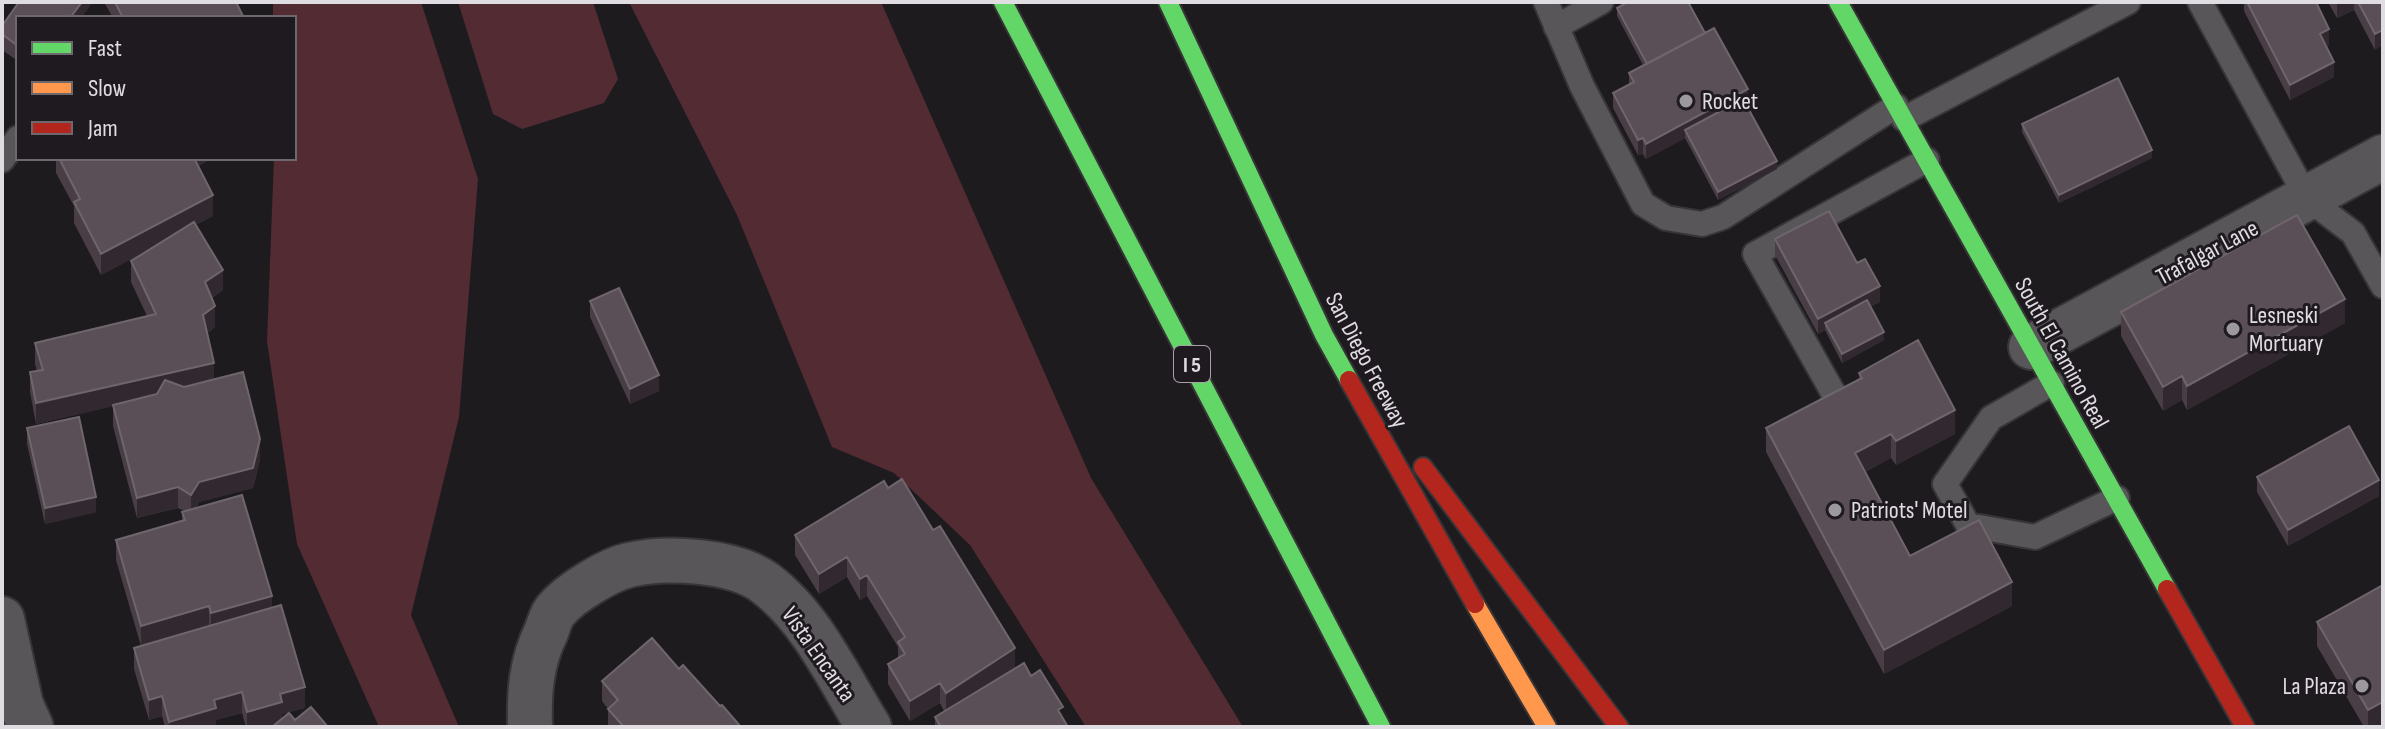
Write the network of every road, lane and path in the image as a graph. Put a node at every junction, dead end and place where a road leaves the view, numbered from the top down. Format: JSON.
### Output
{"nodes":[{"id":1,"x":1003,"y":2,"type":"edge"},
{"id":2,"x":1168,"y":2,"type":"edge"},
{"id":3,"x":1546,"y":2,"type":"edge"},
{"id":4,"x":1601,"y":2,"type":"edge"},
{"id":5,"x":2128,"y":2,"type":"edge"},
{"id":6,"x":2200,"y":2,"type":"edge"},
{"id":7,"x":1842,"y":3,"type":"edge"},
{"id":8,"x":1556,"y":27,"type":"junction"},
{"id":9,"x":1900,"y":112,"type":"junction"},
{"id":10,"x":16,"y":141,"type":"edge"},
{"id":11,"x":2383,"y":157,"type":"edge"},
{"id":12,"x":2,"y":160,"type":"edge"},
{"id":13,"x":1927,"y":160,"type":"junction"},
{"id":14,"x":2307,"y":198,"type":"junction"},
{"id":15,"x":2383,"y":286,"type":"edge"},
{"id":16,"x":1324,"y":335,"type":"junction"},
{"id":17,"x":2041,"y":365,"type":"junction"},
{"id":18,"x":1835,"y":396,"type":"edge"},
{"id":19,"x":2117,"y":498,"type":"junction"},
{"id":20,"x":2,"y":619,"type":"edge"},
{"id":21,"x":31,"y":727,"type":"edge"},
{"id":22,"x":530,"y":727,"type":"edge"},
{"id":23,"x":869,"y":727,"type":"edge"},
{"id":24,"x":1381,"y":727,"type":"edge"},
{"id":25,"x":1547,"y":727,"type":"edge"},
{"id":26,"x":1619,"y":727,"type":"edge"},
{"id":27,"x":2245,"y":727,"type":"edge"}],
"edges":[{"from":1,"to":24,"type":"main road","number":"I 5"},
{"from":2,"to":16,"type":"main road","name":"San Diego Freeway"},
{"from":3,"to":8,"type":"lane"},
{"from":4,"to":8,"type":"lane"},
{"from":5,"to":9,"type":"lane"},
{"from":6,"to":14,"type":"lane"},
{"from":7,"to":9,"type":"main road","name":"South El Camino Real"},
{"from":8,"to":9,"type":"lane"},
{"from":9,"to":13,"type":"main road","name":"South El Camino Real"},
{"from":10,"to":12,"type":"lane"},
{"from":11,"to":14,"type":"street","name":"Trafalgar Lane"},
{"from":13,"to":17,"type":"main road","name":"South El Camino Real"},
{"from":13,"to":18,"type":"lane"},
{"from":14,"to":15,"type":"lane"},
{"from":14,"to":17,"type":"street","name":"Trafalgar Lane"},
{"from":16,"to":25,"type":"main road","name":"San Diego Freeway"},
{"from":16,"to":26,"type":"main road"},
{"from":17,"to":19,"type":"main road","name":"South El Camino Real"},
{"from":17,"to":19,"type":"lane"},
{"from":19,"to":27,"type":"main road","name":"South El Camino Real"},
{"from":20,"to":21,"type":"street"},
{"from":22,"to":23,"type":"street","name":"Vista Encanta"}]}
